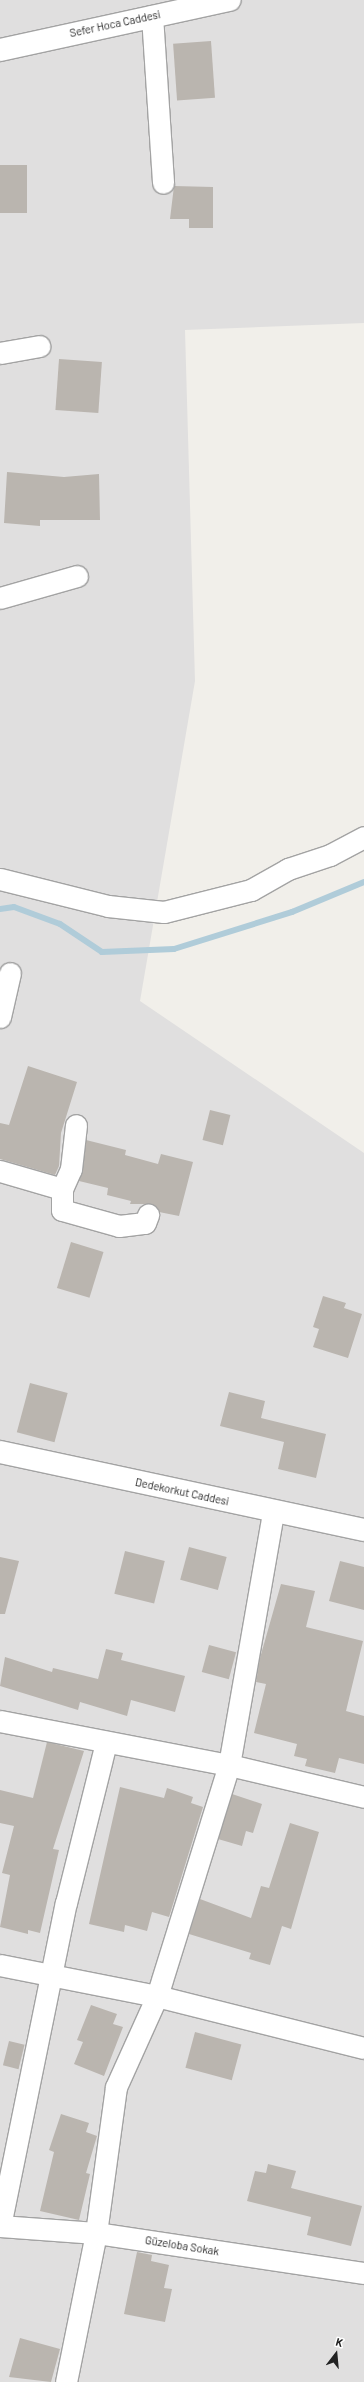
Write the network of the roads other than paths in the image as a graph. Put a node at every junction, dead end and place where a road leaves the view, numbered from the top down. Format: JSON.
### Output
{"nodes":[{"id":1,"x":230,"y":0,"type":"edge"},
{"id":2,"x":152,"y":16,"type":"junction"},
{"id":3,"x":0,"y":50,"type":"edge"},
{"id":4,"x":163,"y":183,"type":"dead end"},
{"id":5,"x":39,"y":346,"type":"dead end"},
{"id":6,"x":0,"y":353,"type":"edge"},
{"id":7,"x":77,"y":576,"type":"dead end"},
{"id":8,"x":0,"y":598,"type":"edge"},
{"id":9,"x":364,"y":837,"type":"edge"},
{"id":10,"x":0,"y":879,"type":"edge"},
{"id":11,"x":10,"y":973,"type":"dead end"},
{"id":12,"x":0,"y":1018,"type":"edge"},
{"id":13,"x":76,"y":1125,"type":"dead end"},
{"id":14,"x":0,"y":1171,"type":"edge"},
{"id":15,"x":62,"y":1189,"type":"junction"},
{"id":16,"x":148,"y":1215,"type":"dead end"},
{"id":17,"x":0,"y":1452,"type":"edge"},
{"id":18,"x":273,"y":1512,"type":"junction"},
{"id":19,"x":364,"y":1530,"type":"edge"},
{"id":20,"x":0,"y":1721,"type":"edge"},
{"id":21,"x":106,"y":1742,"type":"junction"},
{"id":22,"x":229,"y":1764,"type":"junction"},
{"id":23,"x":364,"y":1797,"type":"edge"},
{"id":24,"x":0,"y":1965,"type":"edge"},
{"id":25,"x":51,"y":1975,"type":"junction"},
{"id":26,"x":157,"y":1996,"type":"junction"},
{"id":27,"x":364,"y":2048,"type":"edge"},
{"id":28,"x":0,"y":2226,"type":"edge"},
{"id":29,"x":96,"y":2232,"type":"junction"},
{"id":30,"x":364,"y":2273,"type":"edge"},
{"id":31,"x":66,"y":2382,"type":"edge"}],
"edges":[{"from":1,"to":2,"type":"street","name":"Sefer Hoca Caddesi"},
{"from":2,"to":3,"type":"street","name":"Sefer Hoca Caddesi"},
{"from":2,"to":4,"type":"street"},
{"from":5,"to":6,"type":"street"},
{"from":7,"to":8,"type":"street"},
{"from":9,"to":10,"type":"street"},
{"from":11,"to":12,"type":"street"},
{"from":13,"to":15,"type":"street"},
{"from":14,"to":15,"type":"street"},
{"from":15,"to":16,"type":"street"},
{"from":17,"to":18,"type":"street","name":"Dedekorkut Caddesi"},
{"from":18,"to":19,"type":"street","name":"Dedekorkut Caddesi"},
{"from":18,"to":22,"type":"street"},
{"from":20,"to":21,"type":"street"},
{"from":21,"to":22,"type":"street"},
{"from":21,"to":25,"type":"street"},
{"from":22,"to":23,"type":"street"},
{"from":22,"to":26,"type":"street"},
{"from":24,"to":25,"type":"street"},
{"from":25,"to":26,"type":"street"},
{"from":25,"to":28,"type":"street"},
{"from":26,"to":27,"type":"street"},
{"from":26,"to":29,"type":"street"},
{"from":28,"to":29,"type":"street","name":"Güzeloba Sokak"},
{"from":29,"to":30,"type":"street","name":"Güzeloba Sokak"},
{"from":29,"to":31,"type":"street"}]}
